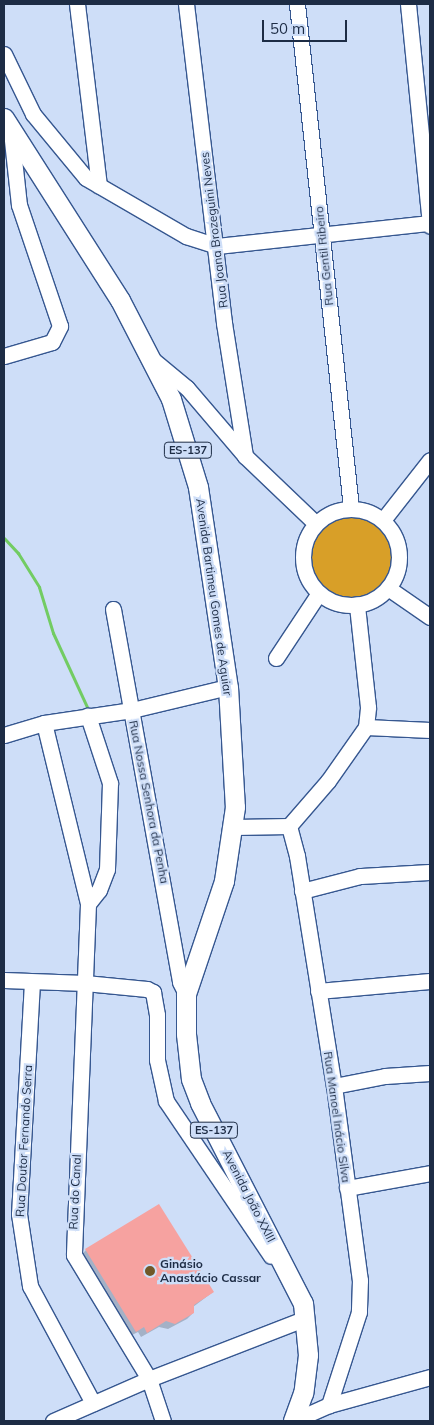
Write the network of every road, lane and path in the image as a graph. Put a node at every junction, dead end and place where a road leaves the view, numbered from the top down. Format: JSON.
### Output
{"nodes":[{"id":1,"x":77,"y":4,"type":"edge"},
{"id":2,"x":186,"y":4,"type":"edge"},
{"id":3,"x":296,"y":4,"type":"edge"},
{"id":4,"x":408,"y":4,"type":"edge"},
{"id":5,"x":4,"y":54,"type":"edge"},
{"id":6,"x":7,"y":123,"type":"edge"},
{"id":7,"x":99,"y":186,"type":"junction"},
{"id":8,"x":430,"y":225,"type":"edge"},
{"id":9,"x":322,"y":234,"type":"junction"},
{"id":10,"x":217,"y":246,"type":"junction"},
{"id":11,"x":4,"y":356,"type":"edge"},
{"id":12,"x":151,"y":358,"type":"junction"},
{"id":13,"x":245,"y":456,"type":"junction"},
{"id":14,"x":430,"y":460,"type":"edge"},
{"id":15,"x":350,"y":508,"type":"junction"},
{"id":16,"x":383,"y":520,"type":"junction"},
{"id":17,"x":315,"y":524,"type":"junction"},
{"id":18,"x":388,"y":588,"type":"junction"},
{"id":19,"x":319,"y":593,"type":"junction"},
{"id":20,"x":357,"y":605,"type":"junction"},
{"id":21,"x":113,"y":609,"type":"dead end"},
{"id":22,"x":430,"y":617,"type":"edge"},
{"id":23,"x":276,"y":658,"type":"dead end"},
{"id":24,"x":228,"y":687,"type":"junction"},
{"id":25,"x":132,"y":710,"type":"junction"},
{"id":26,"x":88,"y":716,"type":"junction"},
{"id":27,"x":44,"y":723,"type":"junction"},
{"id":28,"x":366,"y":727,"type":"junction"},
{"id":29,"x":430,"y":730,"type":"edge"},
{"id":30,"x":4,"y":735,"type":"edge"},
{"id":31,"x":288,"y":826,"type":"junction"},
{"id":32,"x":234,"y":827,"type":"junction"},
{"id":33,"x":430,"y":872,"type":"edge"},
{"id":34,"x":302,"y":891,"type":"junction"},
{"id":35,"x":88,"y":904,"type":"junction"},
{"id":36,"x":4,"y":978,"type":"edge"},
{"id":37,"x":430,"y":981,"type":"edge"},
{"id":38,"x":32,"y":982,"type":"junction"},
{"id":39,"x":85,"y":983,"type":"junction"},
{"id":40,"x":318,"y":991,"type":"junction"},
{"id":41,"x":186,"y":994,"type":"junction"},
{"id":42,"x":430,"y":1073,"type":"edge"},
{"id":43,"x":334,"y":1086,"type":"junction"},
{"id":44,"x":430,"y":1173,"type":"edge"},
{"id":45,"x":347,"y":1188,"type":"junction"},
{"id":46,"x":11,"y":1214,"type":"edge"},
{"id":47,"x":304,"y":1311,"type":"junction"},
{"id":48,"x":430,"y":1377,"type":"edge"},
{"id":49,"x":149,"y":1379,"type":"junction"},
{"id":50,"x":93,"y":1403,"type":"junction"},
{"id":51,"x":329,"y":1405,"type":"junction"},
{"id":52,"x":53,"y":1421,"type":"edge"},
{"id":53,"x":163,"y":1421,"type":"edge"},
{"id":54,"x":293,"y":1421,"type":"edge"}],
"edges":[{"from":1,"to":7,"type":"street"},
{"from":2,"to":10,"type":"street","name":"Rua Joana Brozeguini Neves"},
{"from":3,"to":9,"type":"street","name":"Rua Gentil Ribeiro"},
{"from":4,"to":8,"type":"street"},
{"from":5,"to":7,"type":"street"},
{"from":6,"to":11,"type":"street"},
{"from":6,"to":12,"type":"main road","name":"Avenida Bartimeu Gomes de Aguiar","number":"ES-137"},
{"from":7,"to":10,"type":"street"},
{"from":8,"to":9,"type":"street"},
{"from":9,"to":10,"type":"street"},
{"from":9,"to":15,"type":"street","name":"Rua Gentil Ribeiro"},
{"from":10,"to":13,"type":"street","name":"Rua Joana Brozeguini Neves"},
{"from":12,"to":13,"type":"street"},
{"from":12,"to":24,"type":"main road","name":"Avenida Bartimeu Gomes de Aguiar","number":"ES-137"},
{"from":13,"to":17,"type":"street"},
{"from":14,"to":16,"type":"street"},
{"from":15,"to":16,"type":"street"},
{"from":15,"to":17,"type":"street"},
{"from":16,"to":18,"type":"street"},
{"from":17,"to":19,"type":"street"},
{"from":18,"to":20,"type":"street"},
{"from":18,"to":22,"type":"street"},
{"from":19,"to":20,"type":"street"},
{"from":19,"to":23,"type":"street"},
{"from":20,"to":28,"type":"street"},
{"from":21,"to":25,"type":"street","name":"Rua Nossa Senhora da Penha"},
{"from":24,"to":25,"type":"street"},
{"from":24,"to":32,"type":"main road","name":"Avenida Bartimeu Gomes de Aguiar","number":"ES-137"},
{"from":25,"to":26,"type":"street"},
{"from":25,"to":41,"type":"street","name":"Rua Nossa Senhora da Penha"},
{"from":26,"to":27,"type":"street"},
{"from":26,"to":35,"type":"street"},
{"from":27,"to":30,"type":"street"},
{"from":27,"to":35,"type":"street","name":"Rua do Canal"},
{"from":28,"to":29,"type":"street"},
{"from":28,"to":31,"type":"street"},
{"from":31,"to":32,"type":"street"},
{"from":31,"to":34,"type":"street","name":"Rua Manoel Inácio Silva"},
{"from":32,"to":41,"type":"main road","name":"Avenida João XXIII","number":"ES-137"},
{"from":33,"to":34,"type":"street"},
{"from":34,"to":40,"type":"street","name":"Rua Manoel Inácio Silva"},
{"from":35,"to":39,"type":"street","name":"Rua do Canal"},
{"from":36,"to":38,"type":"street"},
{"from":37,"to":40,"type":"street"},
{"from":38,"to":39,"type":"street"},
{"from":38,"to":46,"type":"street","name":"Rua Doutor Fernando Serra"},
{"from":39,"to":47,"type":"street"},
{"from":39,"to":49,"type":"street","name":"Rua do Canal"},
{"from":40,"to":43,"type":"street","name":"Rua Manoel Inácio Silva"},
{"from":41,"to":47,"type":"main road","name":"Avenida João XXIII","number":"ES-137"},
{"from":42,"to":43,"type":"street"},
{"from":43,"to":45,"type":"street","name":"Rua Manoel Inácio Silva"},
{"from":44,"to":45,"type":"street"},
{"from":45,"to":51,"type":"street","name":"Rua Manoel Inácio Silva"},
{"from":46,"to":50,"type":"street","name":"Rua Doutor Fernando Serra"},
{"from":47,"to":49,"type":"street"},
{"from":47,"to":54,"type":"main road","name":"Avenida João XXIII","number":"ES-137"},
{"from":48,"to":51,"type":"street"},
{"from":49,"to":50,"type":"street"},
{"from":49,"to":53,"type":"street","name":"Rua do Canal"},
{"from":50,"to":52,"type":"street"},
{"from":51,"to":54,"type":"street"}]}
